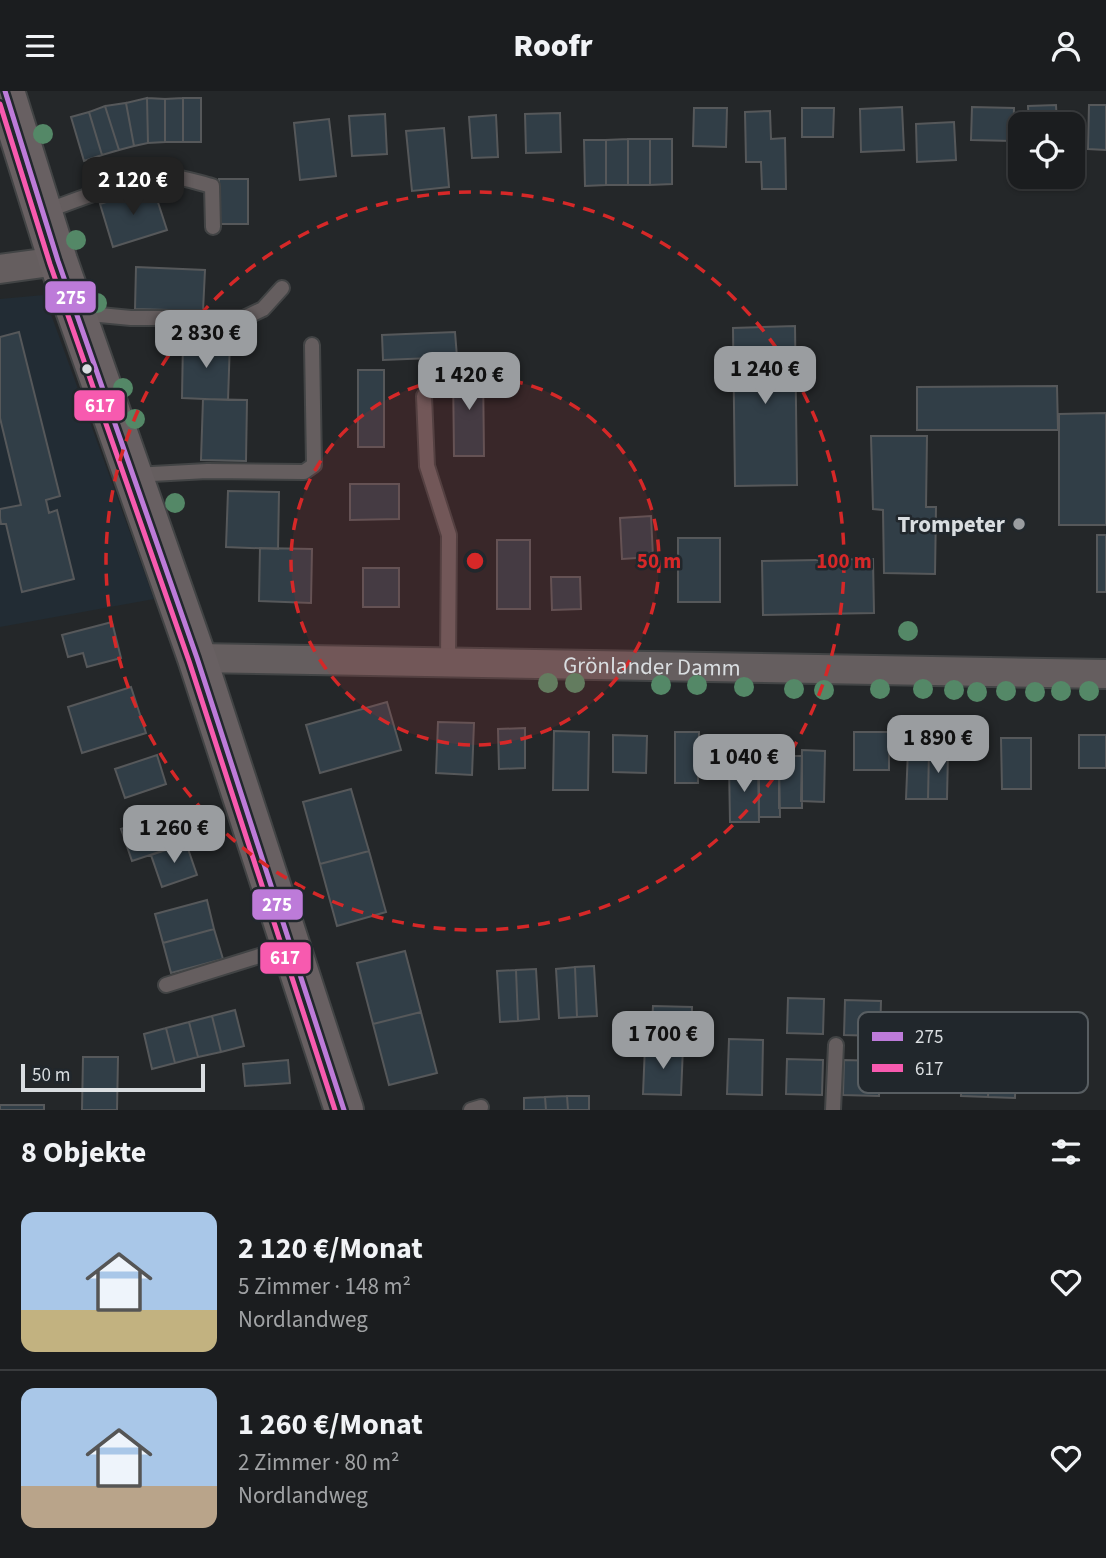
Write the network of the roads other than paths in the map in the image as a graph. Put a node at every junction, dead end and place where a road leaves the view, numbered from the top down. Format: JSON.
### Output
{"nodes":[{"id":1,"x":5,"y":91,"type":"edge"},
{"id":2,"x":43,"y":213,"type":"junction"},
{"id":3,"x":213,"y":227,"type":"dead end"},
{"id":4,"x":58,"y":261,"type":"junction"},
{"id":5,"x":0,"y":269,"type":"edge"},
{"id":6,"x":282,"y":288,"type":"dead end"},
{"id":7,"x":76,"y":313,"type":"junction"},
{"id":8,"x":312,"y":345,"type":"dead end"},
{"id":9,"x":424,"y":396,"type":"dead end"},
{"id":10,"x":133,"y":475,"type":"junction"},
{"id":11,"x":197,"y":658,"type":"junction"},
{"id":12,"x":448,"y":663,"type":"junction"},
{"id":13,"x":1106,"y":674,"type":"edge"},
{"id":14,"x":290,"y":946,"type":"junction"},
{"id":15,"x":166,"y":985,"type":"dead end"},
{"id":16,"x":836,"y":1045,"type":"dead end"},
{"id":17,"x":344,"y":1110,"type":"edge"},
{"id":18,"x":833,"y":1110,"type":"edge"}],
"edges":[{"from":1,"to":2,"type":"street"},
{"from":2,"to":3,"type":"lane"},
{"from":2,"to":4,"type":"street"},
{"from":4,"to":5,"type":"street"},
{"from":4,"to":7,"type":"street"},
{"from":6,"to":7,"type":"lane"},
{"from":7,"to":10,"type":"street"},
{"from":8,"to":10,"type":"lane"},
{"from":9,"to":12,"type":"lane"},
{"from":10,"to":11,"type":"street"},
{"from":11,"to":12,"type":"street","name":"Grönlander Damm"},
{"from":11,"to":14,"type":"street"},
{"from":12,"to":13,"type":"street","name":"Grönlander Damm"},
{"from":14,"to":15,"type":"lane"},
{"from":14,"to":17,"type":"street"},
{"from":16,"to":18,"type":"lane"}]}
